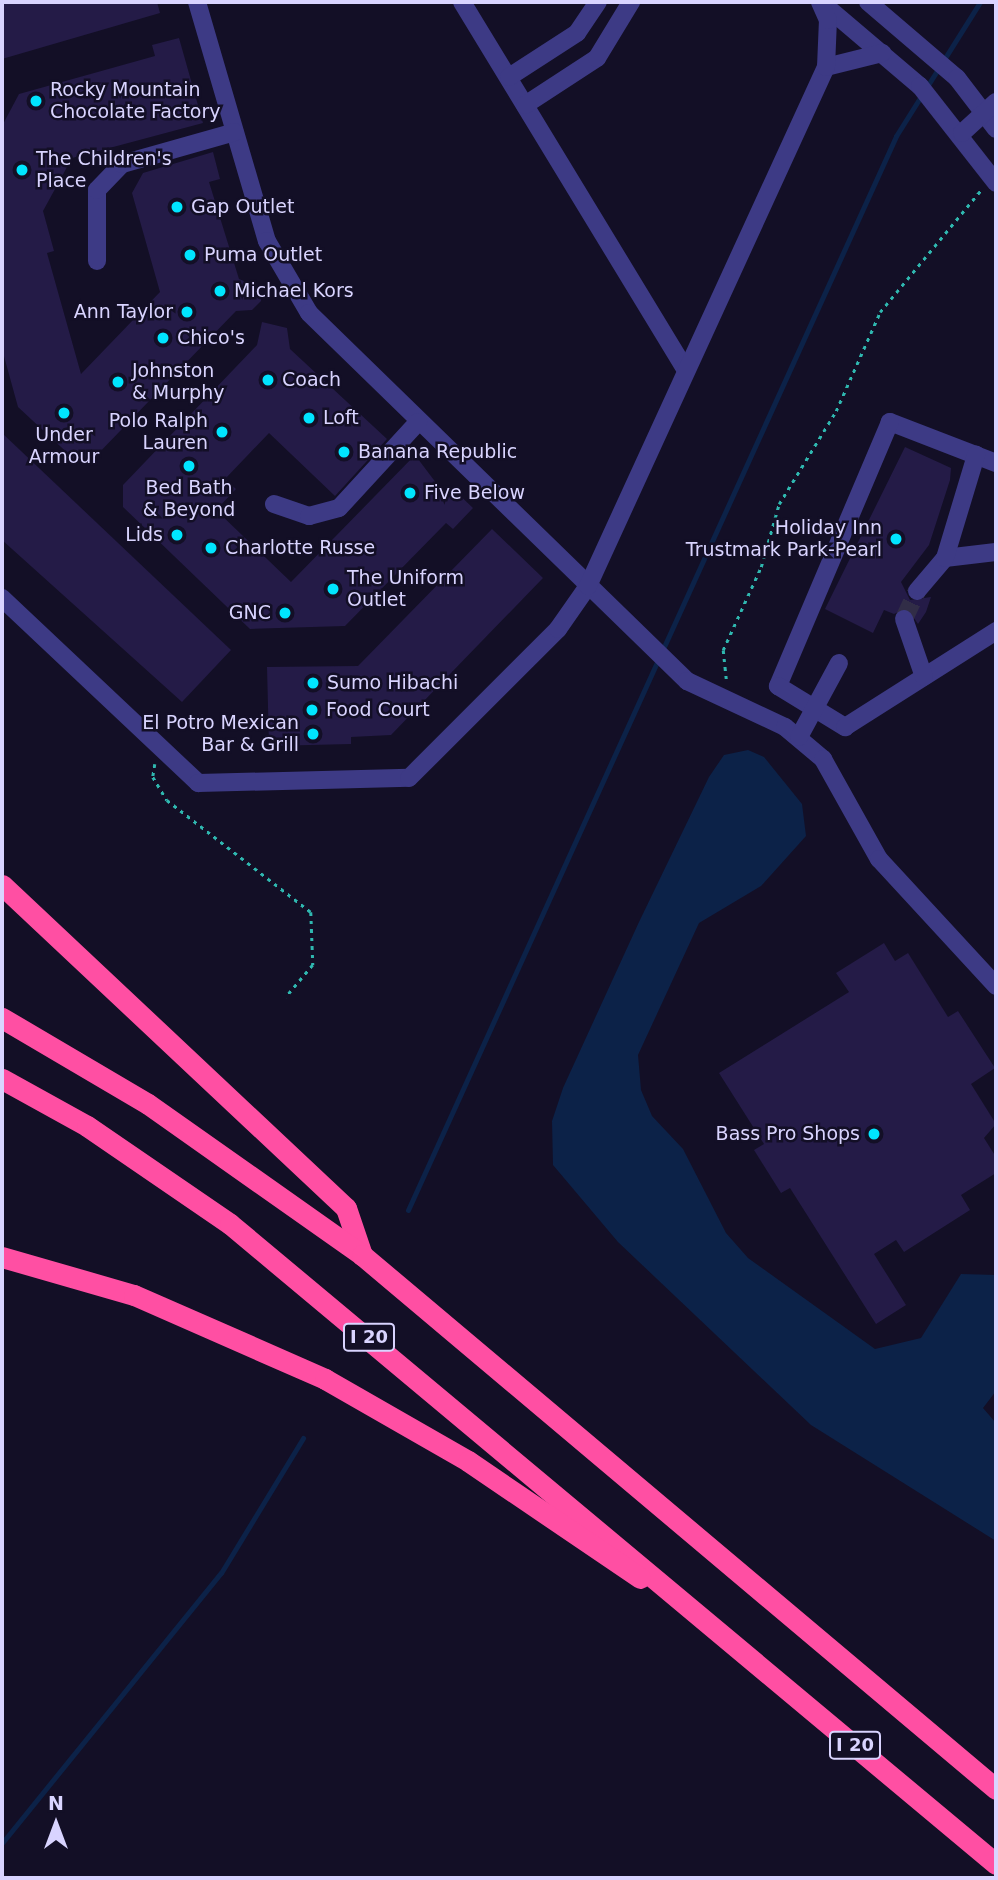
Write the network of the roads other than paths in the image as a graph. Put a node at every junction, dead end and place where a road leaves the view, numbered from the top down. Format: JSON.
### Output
{"nodes":[{"id":1,"x":197,"y":2,"type":"edge"},
{"id":2,"x":462,"y":2,"type":"edge"},
{"id":3,"x":598,"y":2,"type":"edge"},
{"id":4,"x":631,"y":2,"type":"edge"},
{"id":5,"x":820,"y":2,"type":"edge"},
{"id":6,"x":868,"y":2,"type":"edge"},
{"id":7,"x":882,"y":53,"type":"junction"},
{"id":8,"x":826,"y":68,"type":"junction"},
{"id":9,"x":509,"y":77,"type":"junction"},
{"id":10,"x":525,"y":105,"type":"junction"},
{"id":11,"x":991,"y":108,"type":"edge"},
{"id":12,"x":996,"y":129,"type":"edge"},
{"id":13,"x":235,"y":132,"type":"junction"},
{"id":14,"x":962,"y":133,"type":"junction"},
{"id":15,"x":995,"y":180,"type":"edge"},
{"id":16,"x":97,"y":261,"type":"dead end"},
{"id":17,"x":685,"y":369,"type":"junction"},
{"id":18,"x":418,"y":422,"type":"junction"},
{"id":19,"x":976,"y":455,"type":"junction"},
{"id":20,"x":996,"y":463,"type":"edge"},
{"id":21,"x":274,"y":504,"type":"dead end"},
{"id":22,"x":996,"y":552,"type":"edge"},
{"id":23,"x":945,"y":558,"type":"junction"},
{"id":24,"x":587,"y":586,"type":"junction"},
{"id":25,"x":917,"y":590,"type":"tunnel mouth"},
{"id":26,"x":2,"y":598,"type":"edge"},
{"id":27,"x":904,"y":619,"type":"tunnel mouth"},
{"id":28,"x":996,"y":631,"type":"edge"},
{"id":29,"x":839,"y":663,"type":"dead end"},
{"id":30,"x":924,"y":677,"type":"junction"},
{"id":31,"x":816,"y":709,"type":"junction"},
{"id":32,"x":799,"y":737,"type":"junction"},
{"id":33,"x":2,"y":886,"type":"edge"},
{"id":34,"x":996,"y":986,"type":"edge"},
{"id":35,"x":2,"y":1018,"type":"edge"},
{"id":36,"x":2,"y":1079,"type":"edge"},
{"id":37,"x":362,"y":1255,"type":"junction"},
{"id":38,"x":2,"y":1257,"type":"edge"},
{"id":39,"x":714,"y":1626,"type":"junction"},
{"id":40,"x":996,"y":1789,"type":"edge"},
{"id":41,"x":996,"y":1864,"type":"edge"}],
"edges":[{"from":1,"to":13,"type":"street"},
{"from":2,"to":9,"type":"street"},
{"from":3,"to":9,"type":"street"},
{"from":4,"to":10,"type":"street"},
{"from":5,"to":7,"type":"street"},
{"from":5,"to":8,"type":"street"},
{"from":6,"to":11,"type":"street"},
{"from":7,"to":8,"type":"street"},
{"from":7,"to":14,"type":"street"},
{"from":8,"to":17,"type":"street"},
{"from":9,"to":10,"type":"street"},
{"from":10,"to":17,"type":"street"},
{"from":11,"to":12,"type":"street"},
{"from":11,"to":14,"type":"street"},
{"from":13,"to":16,"type":"street"},
{"from":13,"to":18,"type":"street"},
{"from":14,"to":15,"type":"street"},
{"from":17,"to":24,"type":"street"},
{"from":18,"to":21,"type":"street"},
{"from":18,"to":24,"type":"street"},
{"from":19,"to":20,"type":"street"},
{"from":19,"to":23,"type":"street"},
{"from":19,"to":31,"type":"street"},
{"from":22,"to":23,"type":"street"},
{"from":23,"to":25,"type":"street"},
{"from":24,"to":26,"type":"street"},
{"from":24,"to":32,"type":"street"},
{"from":27,"to":30,"type":"street"},
{"from":28,"to":30,"type":"street"},
{"from":29,"to":31,"type":"street"},
{"from":30,"to":31,"type":"street"},
{"from":31,"to":32,"type":"street"},
{"from":32,"to":34,"type":"street"},
{"from":33,"to":37,"type":"highway"},
{"from":35,"to":37,"type":"highway"},
{"from":36,"to":39,"type":"highway","number":"I 20"},
{"from":37,"to":40,"type":"highway"},
{"from":38,"to":39,"type":"highway"},
{"from":39,"to":41,"type":"highway","number":"I 20"}]}
